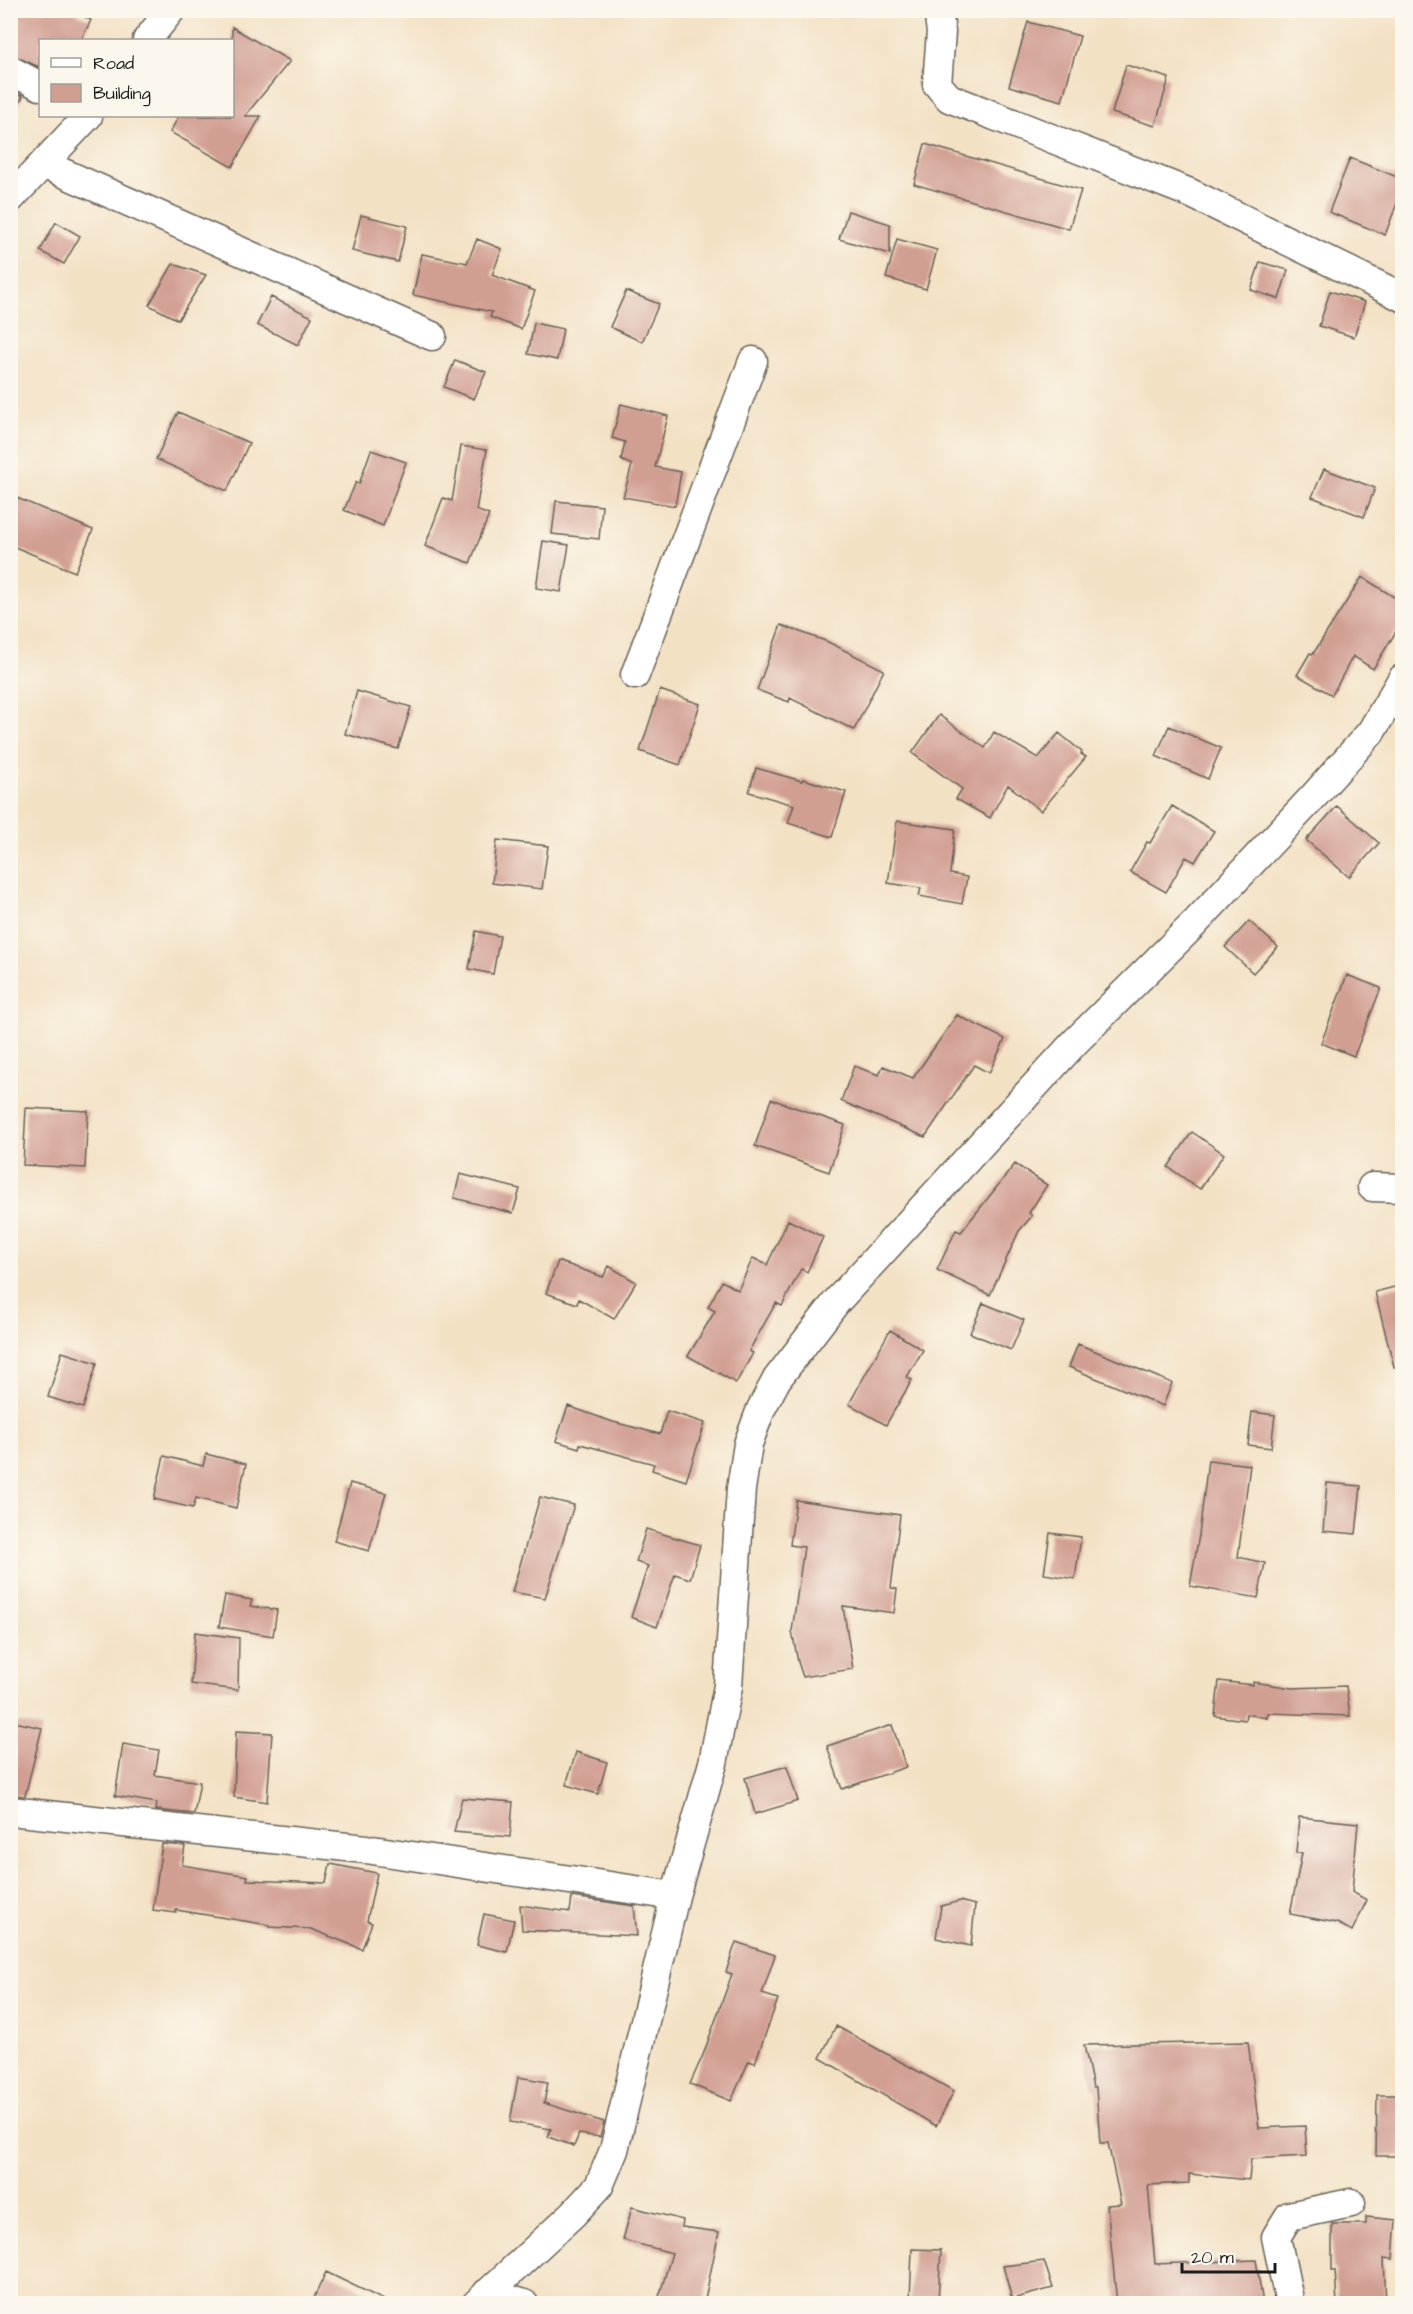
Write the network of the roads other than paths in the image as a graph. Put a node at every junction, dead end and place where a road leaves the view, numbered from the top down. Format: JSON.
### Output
{"nodes":[{"id":1,"x":171,"y":10,"type":"edge"},
{"id":2,"x":938,"y":10,"type":"edge"},
{"id":3,"x":148,"y":39,"type":"edge"},
{"id":4,"x":10,"y":70,"type":"edge"},
{"id":5,"x":39,"y":85,"type":"edge"},
{"id":6,"x":87,"y":117,"type":"edge"},
{"id":7,"x":43,"y":164,"type":"junction"},
{"id":8,"x":10,"y":199,"type":"edge"},
{"id":9,"x":1402,"y":297,"type":"edge"},
{"id":10,"x":432,"y":336,"type":"dead end"},
{"id":11,"x":753,"y":361,"type":"dead end"},
{"id":12,"x":635,"y":675,"type":"dead end"},
{"id":13,"x":1402,"y":679,"type":"edge"},
{"id":14,"x":1372,"y":1187,"type":"dead end"},
{"id":15,"x":1402,"y":1188,"type":"edge"},
{"id":16,"x":10,"y":1811,"type":"edge"},
{"id":17,"x":675,"y":1896,"type":"junction"},
{"id":18,"x":1351,"y":2203,"type":"dead end"},
{"id":19,"x":482,"y":2298,"type":"edge"},
{"id":20,"x":524,"y":2304,"type":"edge"},
{"id":21,"x":1290,"y":2304,"type":"edge"}],
"edges":[{"from":1,"to":3,"type":"street"},
{"from":2,"to":9,"type":"street"},
{"from":4,"to":5,"type":"street"},
{"from":6,"to":7,"type":"street"},
{"from":7,"to":8,"type":"street"},
{"from":7,"to":10,"type":"street"},
{"from":11,"to":12,"type":"street"},
{"from":13,"to":17,"type":"street"},
{"from":14,"to":15,"type":"street"},
{"from":16,"to":17,"type":"street"},
{"from":17,"to":19,"type":"street"},
{"from":18,"to":21,"type":"street"},
{"from":19,"to":20,"type":"street"}]}
